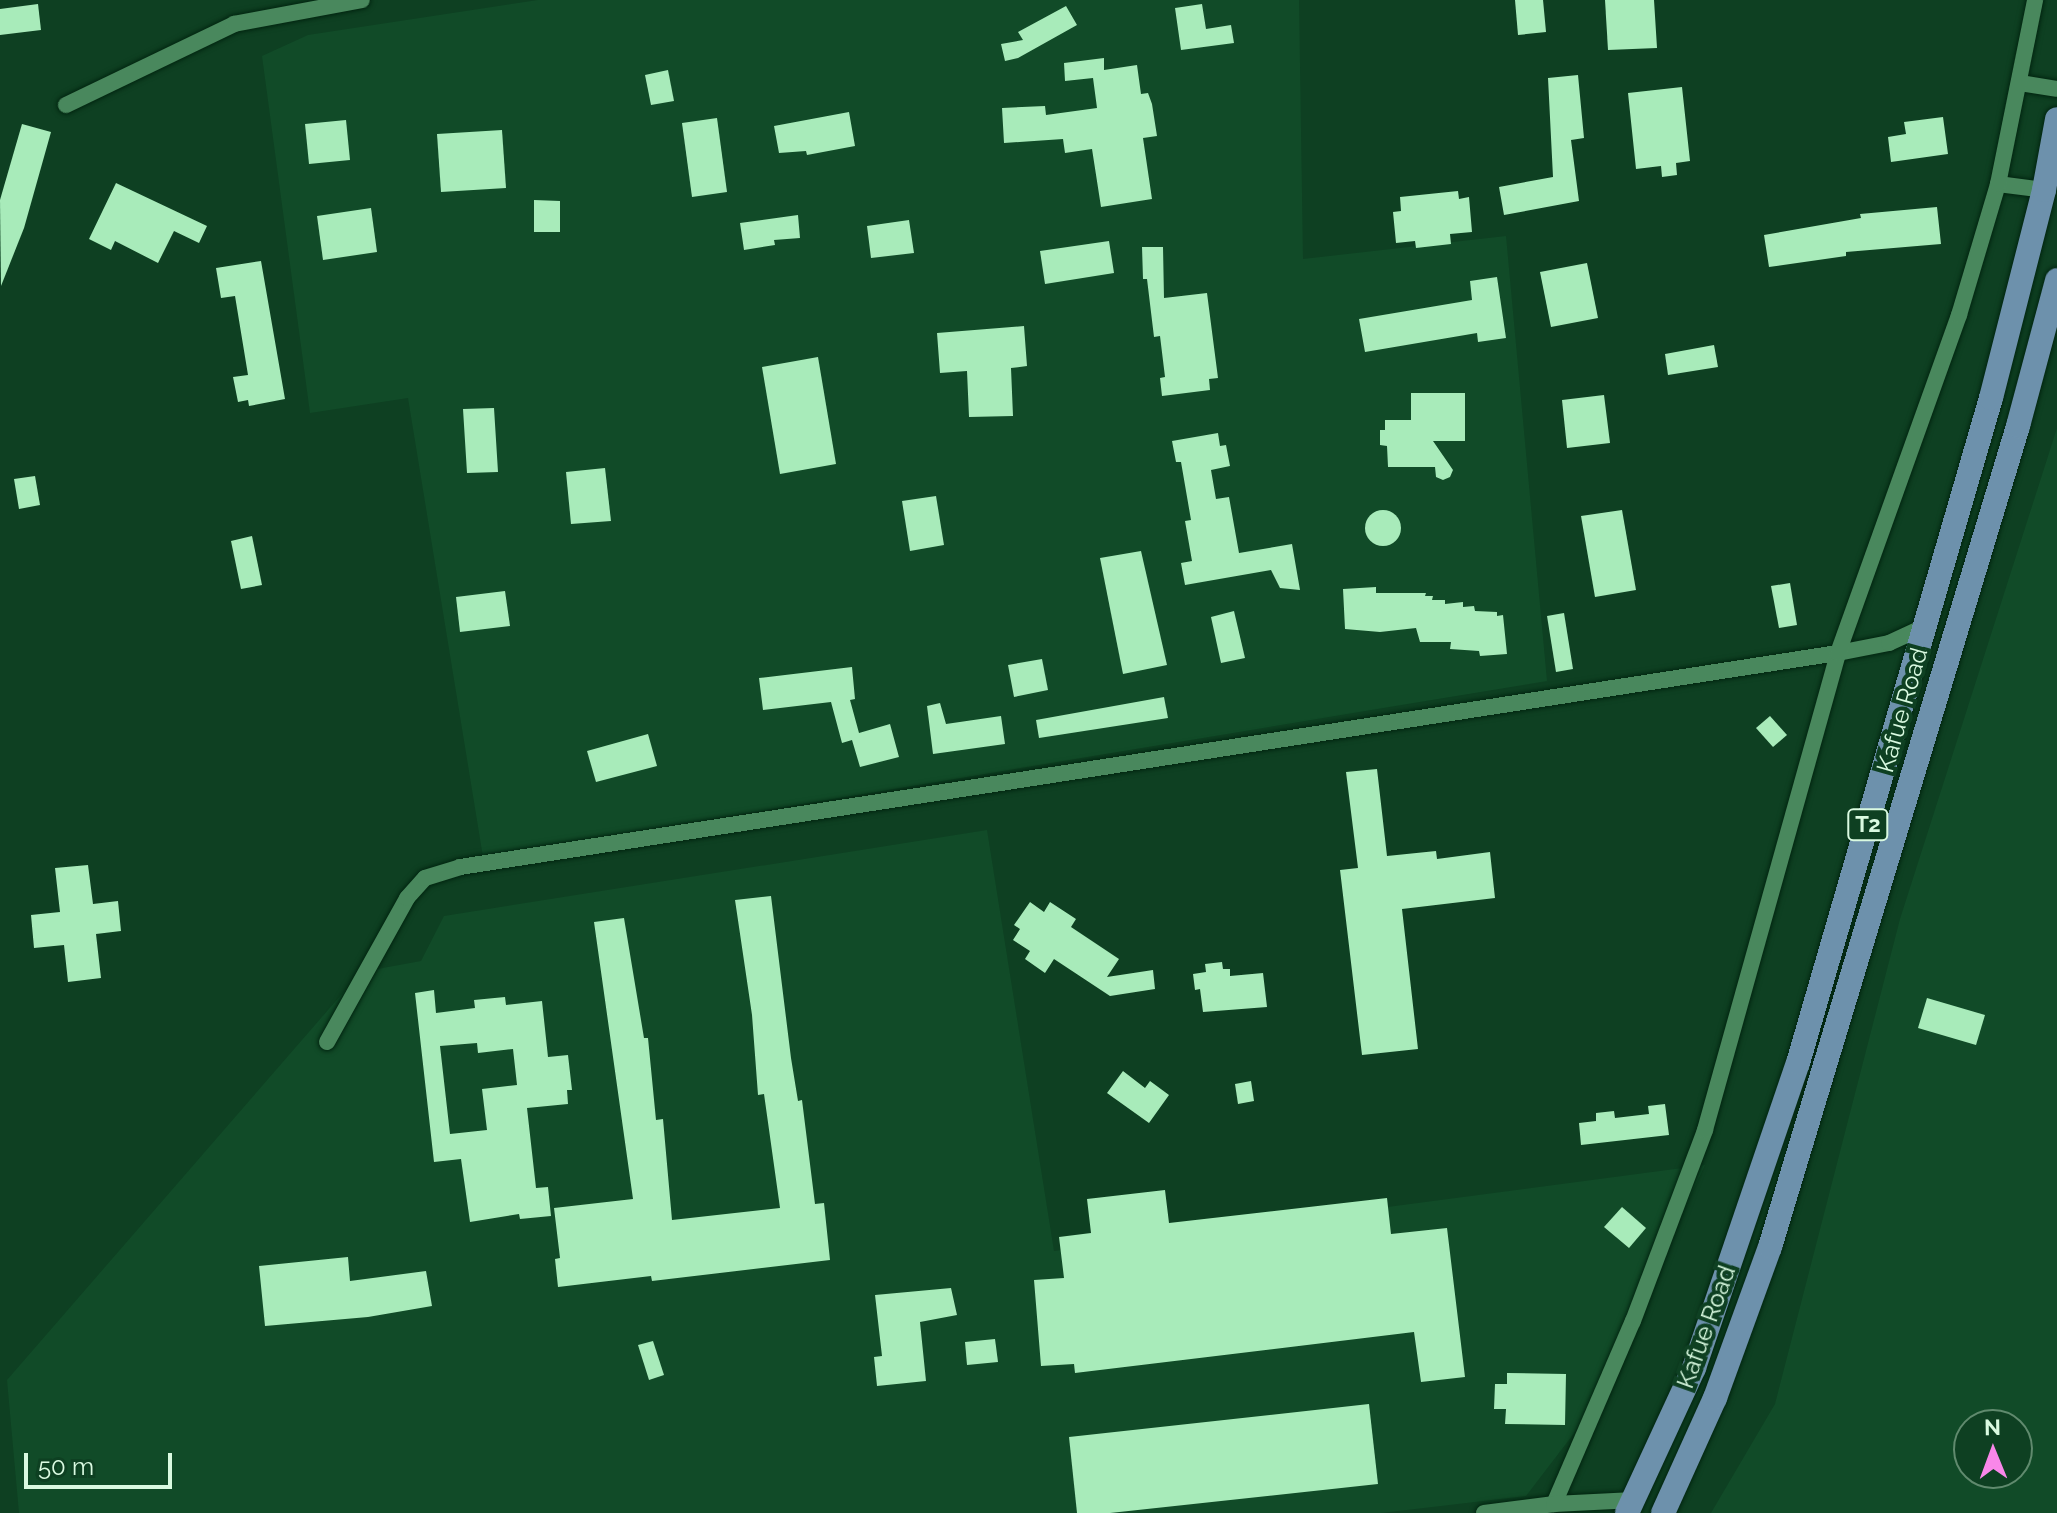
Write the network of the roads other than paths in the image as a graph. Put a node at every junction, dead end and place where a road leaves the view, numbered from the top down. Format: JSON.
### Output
{"nodes":[{"id":1,"x":362,"y":0,"type":"edge"},
{"id":2,"x":2035,"y":0,"type":"edge"},
{"id":3,"x":2020,"y":83,"type":"junction"},
{"id":4,"x":2057,"y":89,"type":"edge"},
{"id":5,"x":66,"y":105,"type":"dead end"},
{"id":6,"x":2057,"y":119,"type":"edge"},
{"id":7,"x":1998,"y":184,"type":"junction"},
{"id":8,"x":2044,"y":190,"type":"junction"},
{"id":9,"x":2057,"y":280,"type":"edge"},
{"id":10,"x":1926,"y":626,"type":"junction"},
{"id":11,"x":1838,"y":653,"type":"junction"},
{"id":12,"x":327,"y":1042,"type":"dead end"},
{"id":13,"x":1554,"y":1504,"type":"junction"},
{"id":14,"x":1630,"y":1506,"type":"edge"},
{"id":15,"x":1484,"y":1513,"type":"edge"},
{"id":16,"x":1663,"y":1513,"type":"edge"}],
"edges":[{"from":1,"to":5,"type":"street"},
{"from":2,"to":3,"type":"street"},
{"from":3,"to":4,"type":"street"},
{"from":3,"to":7,"type":"street"},
{"from":6,"to":8,"type":"main road","name":"Kafue Road","number":"T2"},
{"from":7,"to":8,"type":"street"},
{"from":7,"to":11,"type":"street"},
{"from":8,"to":10,"type":"main road","name":"Kafue Road","number":"T2"},
{"from":9,"to":16,"type":"main road","name":"Kafue Road","number":"T2"},
{"from":10,"to":11,"type":"street"},
{"from":10,"to":14,"type":"main road","name":"Kafue Road","number":"T2"},
{"from":11,"to":12,"type":"street"},
{"from":11,"to":13,"type":"street"},
{"from":13,"to":14,"type":"street"},
{"from":13,"to":15,"type":"street"}]}
